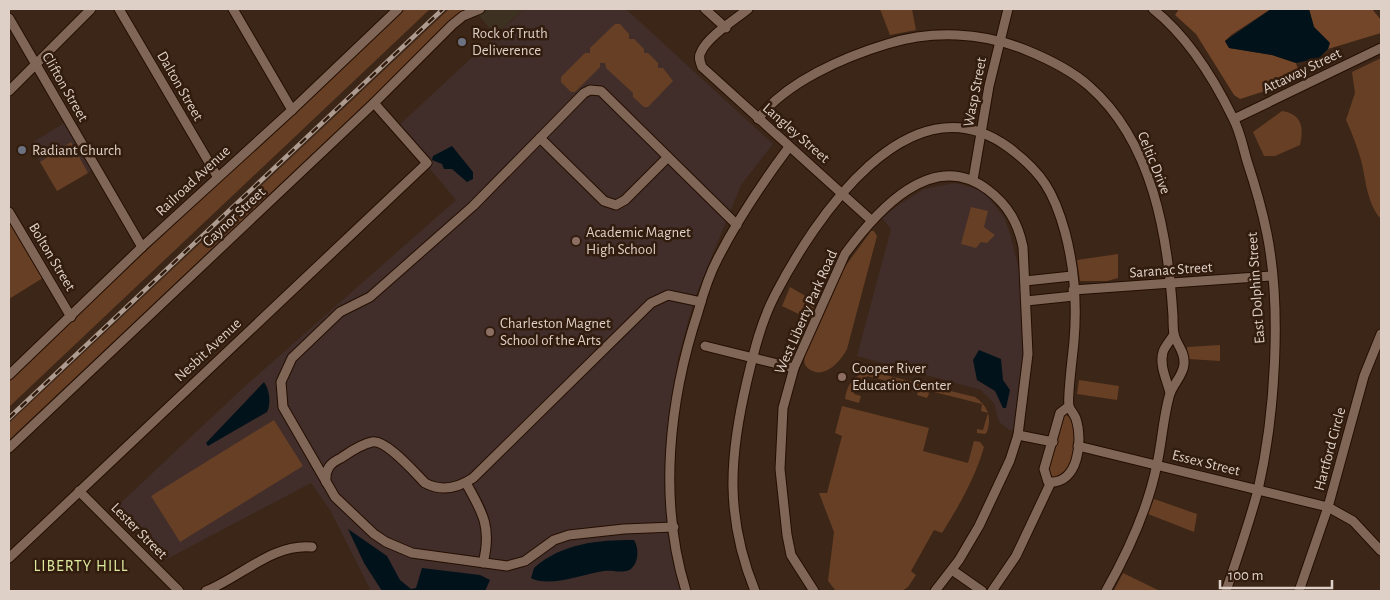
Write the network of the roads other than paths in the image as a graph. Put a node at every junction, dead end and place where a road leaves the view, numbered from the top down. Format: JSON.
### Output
{"nodes":[{"id":1,"x":91,"y":9,"type":"edge"},
{"id":2,"x":119,"y":9,"type":"edge"},
{"id":3,"x":233,"y":9,"type":"edge"},
{"id":4,"x":398,"y":9,"type":"edge"},
{"id":5,"x":480,"y":9,"type":"edge"},
{"id":6,"x":705,"y":9,"type":"edge"},
{"id":7,"x":748,"y":9,"type":"edge"},
{"id":8,"x":1008,"y":9,"type":"edge"},
{"id":9,"x":1152,"y":9,"type":"edge"},
{"id":10,"x":9,"y":18,"type":"edge"},
{"id":11,"x":726,"y":28,"type":"junction"},
{"id":12,"x":999,"y":41,"type":"junction"},
{"id":13,"x":1381,"y":48,"type":"edge"},
{"id":14,"x":36,"y":64,"type":"junction"},
{"id":15,"x":9,"y":91,"type":"edge"},
{"id":16,"x":374,"y":103,"type":"junction"},
{"id":17,"x":292,"y":110,"type":"junction"},
{"id":18,"x":758,"y":119,"type":"junction"},
{"id":19,"x":1234,"y":119,"type":"junction"},
{"id":20,"x":981,"y":132,"type":"junction"},
{"id":21,"x":540,"y":138,"type":"junction"},
{"id":22,"x":789,"y":147,"type":"junction"},
{"id":23,"x":668,"y":157,"type":"junction"},
{"id":24,"x":217,"y":176,"type":"junction"},
{"id":25,"x":973,"y":180,"type":"junction"},
{"id":26,"x":842,"y":194,"type":"junction"},
{"id":27,"x":9,"y":212,"type":"edge"},
{"id":28,"x":872,"y":220,"type":"junction"},
{"id":29,"x":737,"y":225,"type":"junction"},
{"id":30,"x":142,"y":247,"type":"junction"},
{"id":31,"x":1072,"y":276,"type":"junction"},
{"id":32,"x":1271,"y":276,"type":"junction"},
{"id":33,"x":1025,"y":281,"type":"junction"},
{"id":34,"x":1171,"y":283,"type":"junction"},
{"id":35,"x":1073,"y":293,"type":"junction"},
{"id":36,"x":1026,"y":301,"type":"junction"},
{"id":37,"x":701,"y":302,"type":"junction"},
{"id":38,"x":71,"y":316,"type":"junction"},
{"id":39,"x":1174,"y":334,"type":"junction"},
{"id":40,"x":1381,"y":334,"type":"edge"},
{"id":41,"x":705,"y":346,"type":"dead end"},
{"id":42,"x":753,"y":358,"type":"junction"},
{"id":43,"x":794,"y":368,"type":"junction"},
{"id":44,"x":9,"y":375,"type":"edge"},
{"id":45,"x":1170,"y":393,"type":"junction"},
{"id":46,"x":1069,"y":406,"type":"junction"},
{"id":47,"x":1018,"y":436,"type":"junction"},
{"id":48,"x":1053,"y":442,"type":"junction"},
{"id":49,"x":1078,"y":446,"type":"junction"},
{"id":50,"x":9,"y":448,"type":"edge"},
{"id":51,"x":1157,"y":465,"type":"junction"},
{"id":52,"x":1051,"y":482,"type":"junction"},
{"id":53,"x":466,"y":483,"type":"junction"},
{"id":54,"x":326,"y":484,"type":"junction"},
{"id":55,"x":1258,"y":490,"type":"junction"},
{"id":56,"x":79,"y":491,"type":"junction"},
{"id":57,"x":1328,"y":507,"type":"junction"},
{"id":58,"x":674,"y":527,"type":"junction"},
{"id":59,"x":312,"y":547,"type":"dead end"},
{"id":60,"x":1381,"y":551,"type":"edge"},
{"id":61,"x":9,"y":558,"type":"edge"},
{"id":62,"x":483,"y":563,"type":"junction"},
{"id":63,"x":952,"y":570,"type":"junction"},
{"id":64,"x":179,"y":591,"type":"edge"},
{"id":65,"x":206,"y":591,"type":"edge"},
{"id":66,"x":686,"y":591,"type":"edge"},
{"id":67,"x":755,"y":591,"type":"edge"},
{"id":68,"x":814,"y":591,"type":"edge"},
{"id":69,"x":934,"y":591,"type":"edge"},
{"id":70,"x":982,"y":591,"type":"edge"},
{"id":71,"x":992,"y":591,"type":"edge"},
{"id":72,"x":1106,"y":591,"type":"edge"},
{"id":73,"x":1226,"y":591,"type":"edge"},
{"id":74,"x":1299,"y":591,"type":"edge"}],
"edges":[{"from":1,"to":14,"type":"street"},
{"from":2,"to":24,"type":"street","name":"Dalton Street"},
{"from":3,"to":17,"type":"street"},
{"from":4,"to":17,"type":"street","name":"Railroad Avenue"},
{"from":5,"to":16,"type":"street","name":"Gaynor Street"},
{"from":6,"to":11,"type":"street"},
{"from":7,"to":11,"type":"street"},
{"from":8,"to":12,"type":"street","name":"Wasp Street"},
{"from":9,"to":19,"type":"street","name":"East Dolphin Street"},
{"from":10,"to":14,"type":"street","name":"Clifton Street"},
{"from":11,"to":18,"type":"street","name":"Langley Street"},
{"from":12,"to":18,"type":"street","name":"Celtic Drive"},
{"from":12,"to":20,"type":"street","name":"Wasp Street"},
{"from":12,"to":34,"type":"street","name":"Celtic Drive"},
{"from":13,"to":19,"type":"street","name":"Attaway Street"},
{"from":14,"to":15,"type":"street"},
{"from":14,"to":30,"type":"street","name":"Clifton Street"},
{"from":16,"to":50,"type":"street","name":"Gaynor Street"},
{"from":16,"to":56,"type":"street","name":"Nesbit Avenue"},
{"from":17,"to":24,"type":"street","name":"Railroad Avenue"},
{"from":18,"to":22,"type":"street","name":"Langley Street"},
{"from":19,"to":32,"type":"street","name":"East Dolphin Street"},
{"from":20,"to":25,"type":"street","name":"Wasp Street"},
{"from":20,"to":26,"type":"street"},
{"from":20,"to":31,"type":"street"},
{"from":21,"to":23,"type":"street"},
{"from":21,"to":23,"type":"street"},
{"from":21,"to":54,"type":"street"},
{"from":22,"to":26,"type":"street","name":"Langley Street"},
{"from":22,"to":29,"type":"street"},
{"from":23,"to":29,"type":"street"},
{"from":24,"to":30,"type":"street","name":"Railroad Avenue"},
{"from":25,"to":28,"type":"street","name":"West Liberty Park Road"},
{"from":25,"to":33,"type":"street"},
{"from":26,"to":28,"type":"street","name":"Langley Street"},
{"from":26,"to":42,"type":"street"},
{"from":27,"to":38,"type":"street","name":"Bolton Street"},
{"from":28,"to":43,"type":"street","name":"West Liberty Park Road"},
{"from":29,"to":37,"type":"street"},
{"from":30,"to":38,"type":"street","name":"Railroad Avenue"},
{"from":31,"to":33,"type":"street"},
{"from":31,"to":35,"type":"street"},
{"from":32,"to":34,"type":"street","name":"Saranac Street"},
{"from":32,"to":55,"type":"street","name":"East Dolphin Street"},
{"from":33,"to":36,"type":"street"},
{"from":34,"to":35,"type":"street","name":"Saranac Street"},
{"from":34,"to":39,"type":"street","name":"Celtic Drive"},
{"from":35,"to":36,"type":"street","name":"Saranac Street"},
{"from":35,"to":46,"type":"street"},
{"from":36,"to":47,"type":"street"},
{"from":37,"to":53,"type":"street"},
{"from":37,"to":58,"type":"street"},
{"from":38,"to":44,"type":"street","name":"Railroad Avenue"},
{"from":39,"to":45,"type":"street","name":"Celtic Drive"},
{"from":39,"to":45,"type":"street","name":"Celtic Drive"},
{"from":40,"to":57,"type":"street","name":"Hartford Circle"},
{"from":41,"to":42,"type":"street"},
{"from":42,"to":43,"type":"street"},
{"from":42,"to":67,"type":"street"},
{"from":43,"to":68,"type":"street","name":"West Liberty Park Road"},
{"from":45,"to":51,"type":"street","name":"Celtic Drive"},
{"from":46,"to":48,"type":"street"},
{"from":46,"to":49,"type":"street"},
{"from":47,"to":48,"type":"street"},
{"from":47,"to":63,"type":"street"},
{"from":48,"to":52,"type":"street"},
{"from":49,"to":51,"type":"street","name":"Essex Street"},
{"from":49,"to":52,"type":"street"},
{"from":51,"to":55,"type":"street","name":"Essex Street"},
{"from":51,"to":72,"type":"street","name":"Celtic Drive"},
{"from":52,"to":71,"type":"street"},
{"from":53,"to":54,"type":"street"},
{"from":53,"to":62,"type":"street"},
{"from":54,"to":62,"type":"street"},
{"from":55,"to":57,"type":"street","name":"Essex Street"},
{"from":55,"to":73,"type":"street","name":"East Dolphin Street"},
{"from":56,"to":61,"type":"street","name":"Nesbit Avenue"},
{"from":56,"to":64,"type":"street","name":"Lester Street"},
{"from":57,"to":60,"type":"street","name":"Hartford Circle"},
{"from":57,"to":74,"type":"street"},
{"from":58,"to":62,"type":"street"},
{"from":58,"to":66,"type":"street"},
{"from":59,"to":65,"type":"street"},
{"from":63,"to":69,"type":"street"},
{"from":63,"to":70,"type":"street"}]}
